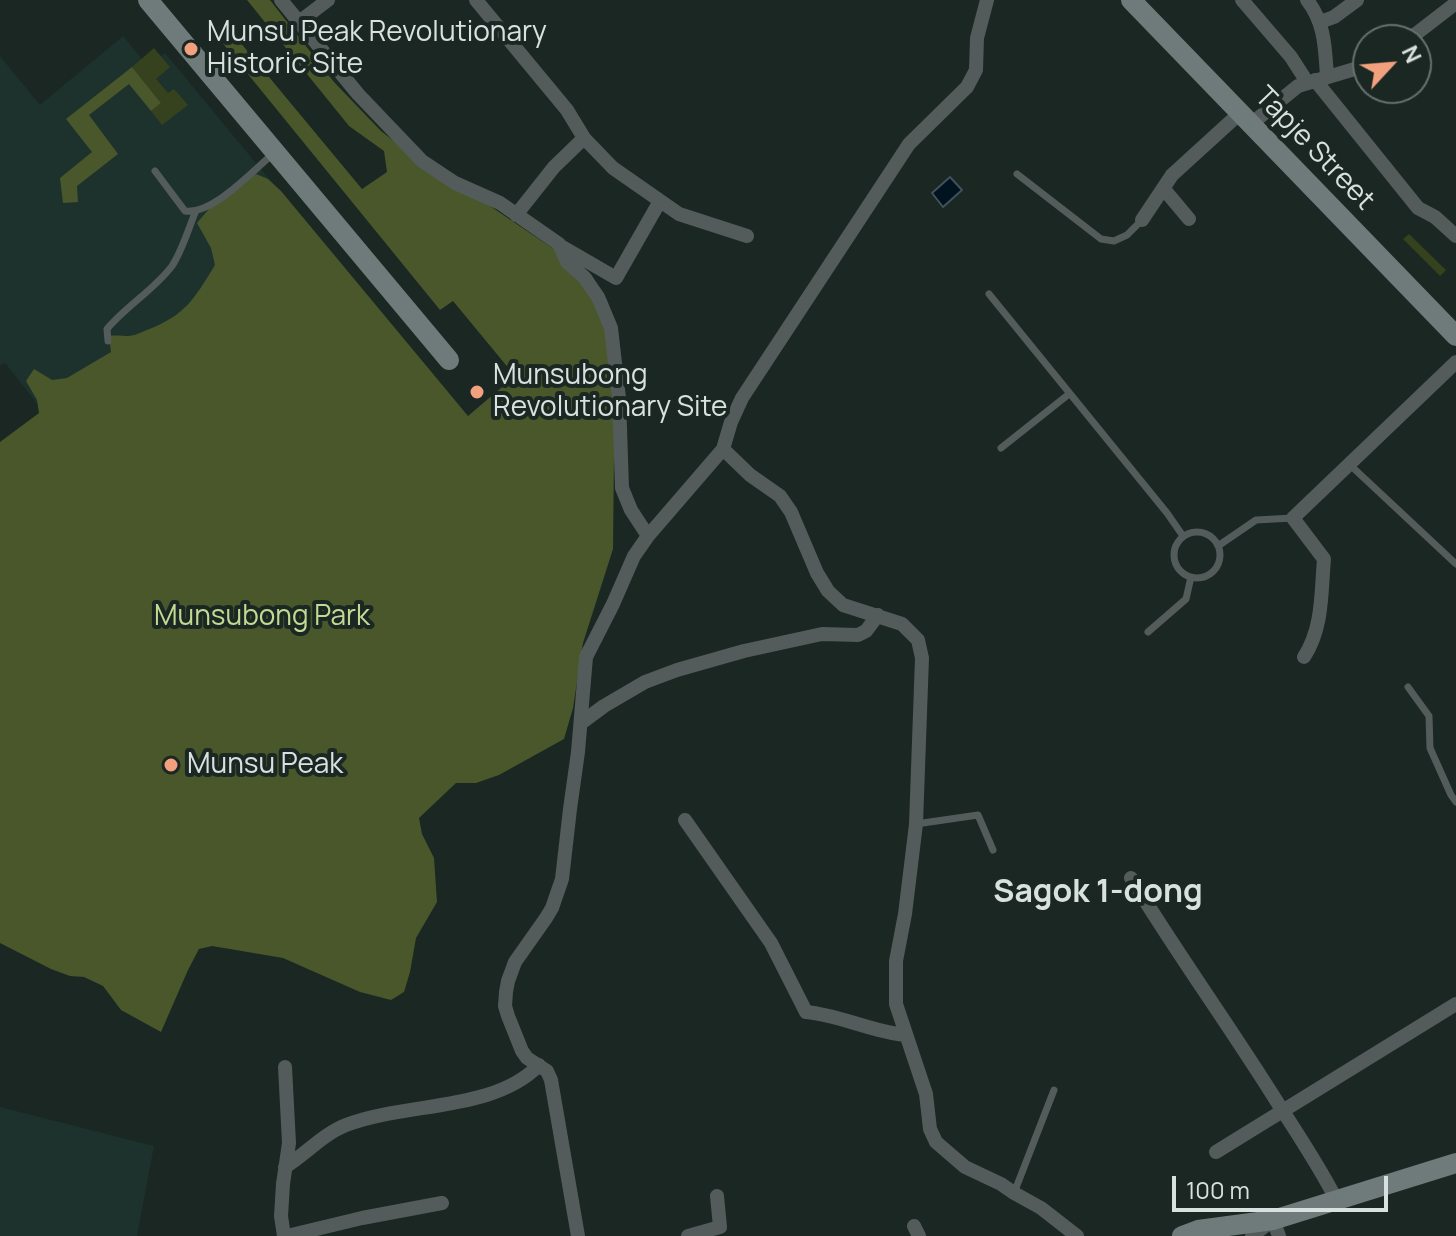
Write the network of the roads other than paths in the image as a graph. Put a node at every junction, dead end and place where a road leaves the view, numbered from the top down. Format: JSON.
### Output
{"nodes":[{"id":1,"x":148,"y":0,"type":"edge"},
{"id":2,"x":281,"y":0,"type":"edge"},
{"id":3,"x":328,"y":0,"type":"edge"},
{"id":4,"x":476,"y":0,"type":"edge"},
{"id":5,"x":987,"y":0,"type":"edge"},
{"id":6,"x":1131,"y":0,"type":"edge"},
{"id":7,"x":1242,"y":0,"type":"edge"},
{"id":8,"x":1307,"y":0,"type":"edge"},
{"id":9,"x":1357,"y":0,"type":"edge"},
{"id":10,"x":1456,"y":3,"type":"edge"},
{"id":11,"x":299,"y":22,"type":"junction"},
{"id":12,"x":1320,"y":22,"type":"junction"},
{"id":13,"x":1429,"y":24,"type":"edge"},
{"id":14,"x":1352,"y":69,"type":"edge"},
{"id":15,"x":1316,"y":79,"type":"junction"},
{"id":16,"x":1246,"y":118,"type":"junction"},
{"id":17,"x":584,"y":138,"type":"junction"},
{"id":18,"x":275,"y":153,"type":"junction"},
{"id":19,"x":155,"y":171,"type":"dead end"},
{"id":20,"x":1017,"y":174,"type":"dead end"},
{"id":21,"x":1163,"y":188,"type":"junction"},
{"id":22,"x":660,"y":201,"type":"junction"},
{"id":23,"x":195,"y":213,"type":"junction"},
{"id":24,"x":516,"y":215,"type":"junction"},
{"id":25,"x":1189,"y":219,"type":"dead end"},
{"id":26,"x":1142,"y":220,"type":"joint"},
{"id":27,"x":747,"y":236,"type":"dead end"},
{"id":28,"x":1456,"y":236,"type":"edge"},
{"id":29,"x":559,"y":244,"type":"junction"},
{"id":30,"x":989,"y":294,"type":"dead end"},
{"id":31,"x":1456,"y":336,"type":"edge"},
{"id":32,"x":108,"y":341,"type":"dead end"},
{"id":33,"x":449,"y":360,"type":"dead end"},
{"id":34,"x":1456,"y":362,"type":"edge"},
{"id":35,"x":1069,"y":394,"type":"junction"},
{"id":36,"x":1001,"y":448,"type":"dead end"},
{"id":37,"x":723,"y":449,"type":"junction"},
{"id":38,"x":1349,"y":464,"type":"junction"},
{"id":39,"x":1293,"y":518,"type":"junction"},
{"id":40,"x":648,"y":536,"type":"junction"},
{"id":41,"x":1183,"y":536,"type":"junction"},
{"id":42,"x":1218,"y":546,"type":"junction"},
{"id":43,"x":1456,"y":564,"type":"edge"},
{"id":44,"x":1191,"y":577,"type":"junction"},
{"id":45,"x":878,"y":615,"type":"junction"},
{"id":46,"x":1148,"y":632,"type":"dead end"},
{"id":47,"x":1304,"y":657,"type":"dead end"},
{"id":48,"x":1408,"y":687,"type":"dead end"},
{"id":49,"x":581,"y":723,"type":"junction"},
{"id":50,"x":1456,"y":802,"type":"edge"},
{"id":51,"x":685,"y":820,"type":"dead end"},
{"id":52,"x":916,"y":824,"type":"junction"},
{"id":53,"x":993,"y":850,"type":"dead end"},
{"id":54,"x":1131,"y":878,"type":"dead end"},
{"id":55,"x":1456,"y":1004,"type":"edge"},
{"id":56,"x":906,"y":1035,"type":"junction"},
{"id":57,"x":539,"y":1065,"type":"junction"},
{"id":58,"x":285,"y":1067,"type":"dead end"},
{"id":59,"x":1054,"y":1090,"type":"dead end"},
{"id":60,"x":1283,"y":1112,"type":"junction"},
{"id":61,"x":1216,"y":1152,"type":"dead end"},
{"id":62,"x":1456,"y":1163,"type":"edge"},
{"id":63,"x":285,"y":1167,"type":"junction"},
{"id":64,"x":1014,"y":1193,"type":"junction"},
{"id":65,"x":717,"y":1196,"type":"dead end"},
{"id":66,"x":1336,"y":1199,"type":"junction"},
{"id":67,"x":442,"y":1203,"type":"dead end"},
{"id":68,"x":1276,"y":1228,"type":"edge"},
{"id":69,"x":286,"y":1236,"type":"edge"},
{"id":70,"x":578,"y":1236,"type":"edge"},
{"id":71,"x":688,"y":1236,"type":"edge"},
{"id":72,"x":1077,"y":1236,"type":"edge"},
{"id":73,"x":1182,"y":1236,"type":"edge"},
{"id":74,"x":1252,"y":1236,"type":"edge"}],
"edges":[{"from":1,"to":18,"type":"street"},
{"from":2,"to":11,"type":"street"},
{"from":3,"to":11,"type":"street"},
{"from":4,"to":17,"type":"street"},
{"from":5,"to":37,"type":"street"},
{"from":6,"to":16,"type":"street","name":"Tapje Street"},
{"from":7,"to":15,"type":"street"},
{"from":8,"to":12,"type":"street"},
{"from":9,"to":12,"type":"street"},
{"from":10,"to":13,"type":"street"},
{"from":11,"to":24,"type":"street"},
{"from":12,"to":15,"type":"street"},
{"from":14,"to":15,"type":"street"},
{"from":15,"to":16,"type":"street"},
{"from":15,"to":28,"type":"street"},
{"from":16,"to":21,"type":"street"},
{"from":16,"to":31,"type":"street","name":"Tapje Street"},
{"from":17,"to":22,"type":"street"},
{"from":17,"to":24,"type":"street"},
{"from":18,"to":23,"type":"lane"},
{"from":18,"to":33,"type":"street"},
{"from":19,"to":23,"type":"lane"},
{"from":20,"to":26,"type":"lane"},
{"from":21,"to":25,"type":"street"},
{"from":21,"to":26,"type":"street"},
{"from":22,"to":27,"type":"street"},
{"from":22,"to":29,"type":"street"},
{"from":23,"to":32,"type":"lane"},
{"from":24,"to":29,"type":"street"},
{"from":29,"to":40,"type":"street"},
{"from":30,"to":35,"type":"lane"},
{"from":34,"to":38,"type":"street"},
{"from":35,"to":36,"type":"lane"},
{"from":35,"to":41,"type":"lane"},
{"from":37,"to":40,"type":"street"},
{"from":37,"to":45,"type":"street"},
{"from":38,"to":39,"type":"street"},
{"from":38,"to":43,"type":"lane"},
{"from":39,"to":42,"type":"lane"},
{"from":39,"to":47,"type":"street"},
{"from":40,"to":49,"type":"street"},
{"from":41,"to":42,"type":"lane"},
{"from":41,"to":44,"type":"lane"},
{"from":42,"to":44,"type":"lane"},
{"from":44,"to":46,"type":"lane"},
{"from":45,"to":49,"type":"street"},
{"from":45,"to":52,"type":"street"},
{"from":48,"to":50,"type":"lane"},
{"from":49,"to":57,"type":"street"},
{"from":51,"to":56,"type":"street"},
{"from":52,"to":53,"type":"lane"},
{"from":52,"to":56,"type":"street"},
{"from":54,"to":60,"type":"street"},
{"from":55,"to":60,"type":"street"},
{"from":56,"to":64,"type":"street"},
{"from":57,"to":63,"type":"street"},
{"from":57,"to":70,"type":"street"},
{"from":58,"to":63,"type":"street"},
{"from":59,"to":64,"type":"lane"},
{"from":60,"to":61,"type":"street"},
{"from":60,"to":66,"type":"street"},
{"from":62,"to":66,"type":"street"},
{"from":63,"to":69,"type":"street"},
{"from":64,"to":72,"type":"street"},
{"from":65,"to":71,"type":"street"},
{"from":66,"to":68,"type":"street"},
{"from":67,"to":69,"type":"street"},
{"from":68,"to":73,"type":"street"},
{"from":68,"to":74,"type":"street"}]}
